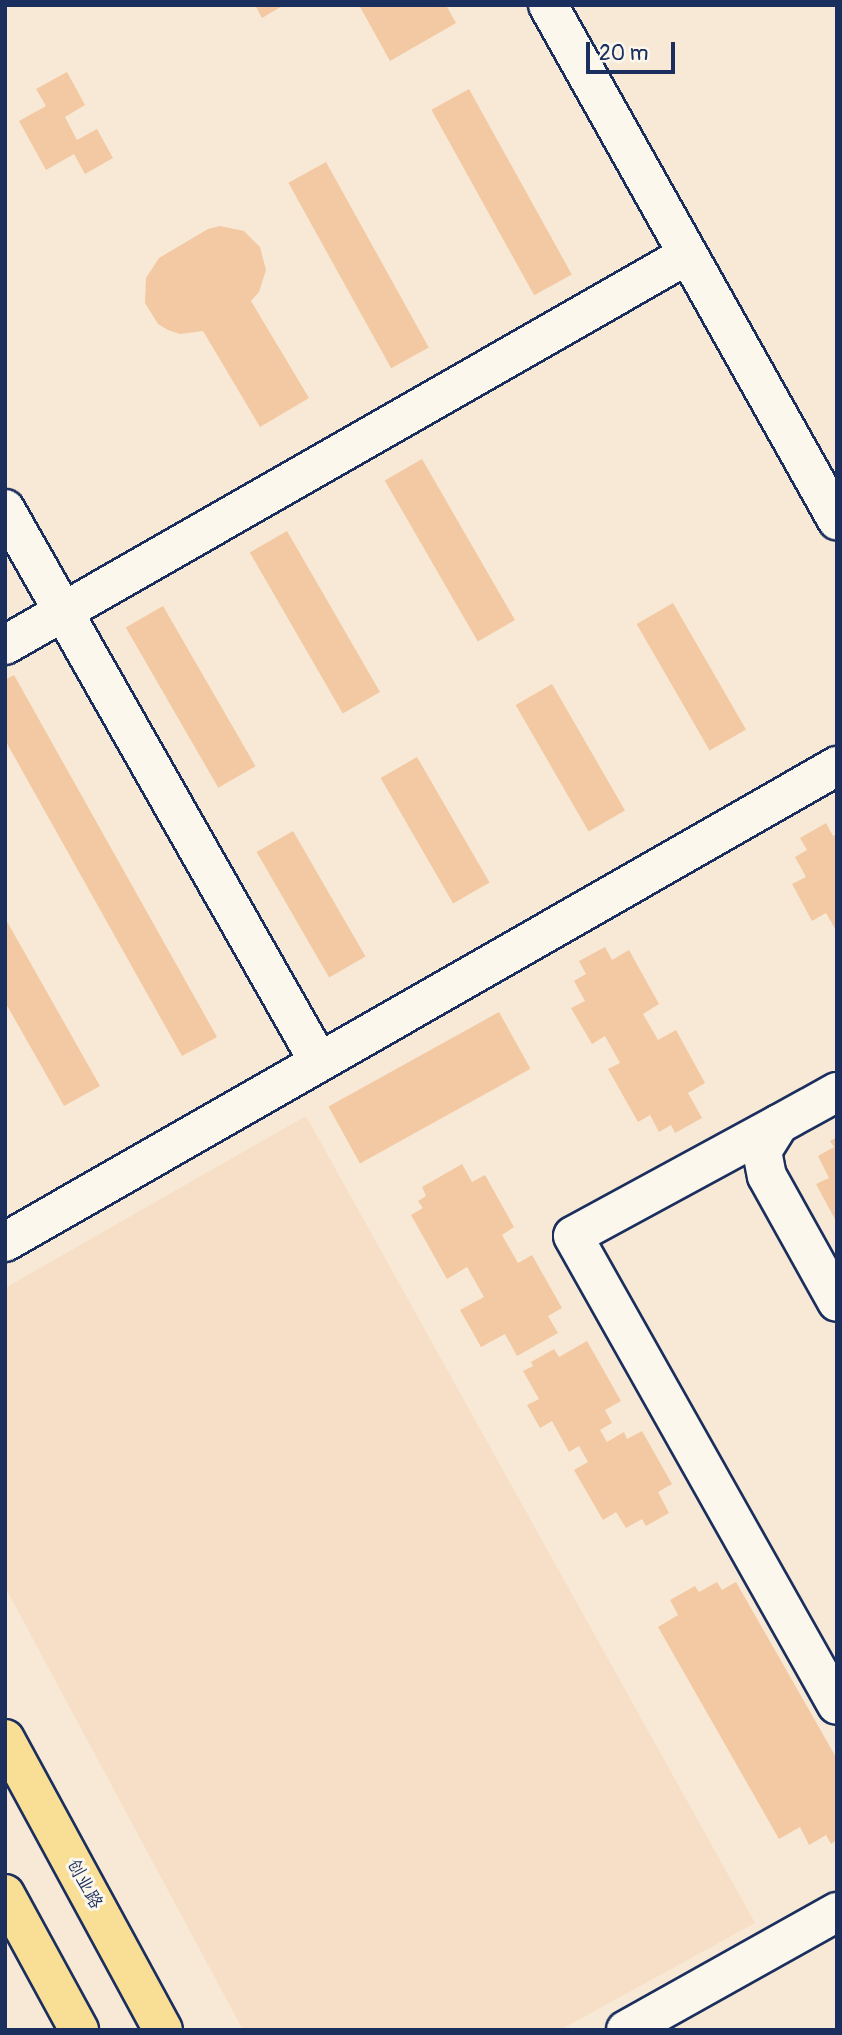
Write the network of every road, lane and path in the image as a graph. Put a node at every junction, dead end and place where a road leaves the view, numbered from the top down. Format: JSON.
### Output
{"nodes":[{"id":1,"x":548,"y":5,"type":"edge"},
{"id":2,"x":687,"y":254,"type":"junction"},
{"id":3,"x":5,"y":509,"type":"edge"},
{"id":4,"x":837,"y":520,"type":"edge"},
{"id":5,"x":63,"y":612,"type":"junction"},
{"id":6,"x":5,"y":645,"type":"edge"},
{"id":7,"x":837,"y":766,"type":"edge"},
{"id":8,"x":319,"y":1062,"type":"junction"},
{"id":9,"x":837,"y":1092,"type":"edge"},
{"id":10,"x":779,"y":1124,"type":"junction"},
{"id":11,"x":5,"y":1241,"type":"edge"},
{"id":12,"x":837,"y":1302,"type":"edge"},
{"id":13,"x":837,"y":1705,"type":"edge"},
{"id":14,"x":5,"y":1739,"type":"edge"},
{"id":15,"x":5,"y":1894,"type":"edge"},
{"id":16,"x":837,"y":1913,"type":"edge"},
{"id":17,"x":79,"y":2030,"type":"edge"},
{"id":18,"x":163,"y":2030,"type":"edge"},
{"id":19,"x":626,"y":2030,"type":"edge"}],
"edges":[{"from":1,"to":2,"type":"street"},
{"from":2,"to":4,"type":"street"},
{"from":2,"to":5,"type":"street"},
{"from":3,"to":5,"type":"street"},
{"from":5,"to":6,"type":"street"},
{"from":5,"to":8,"type":"street"},
{"from":7,"to":8,"type":"street"},
{"from":8,"to":11,"type":"street"},
{"from":9,"to":10,"type":"street"},
{"from":10,"to":12,"type":"street"},
{"from":10,"to":13,"type":"street"},
{"from":14,"to":18,"type":"main road","name":"创业路"},
{"from":15,"to":17,"type":"main road"},
{"from":16,"to":19,"type":"street"}]}
